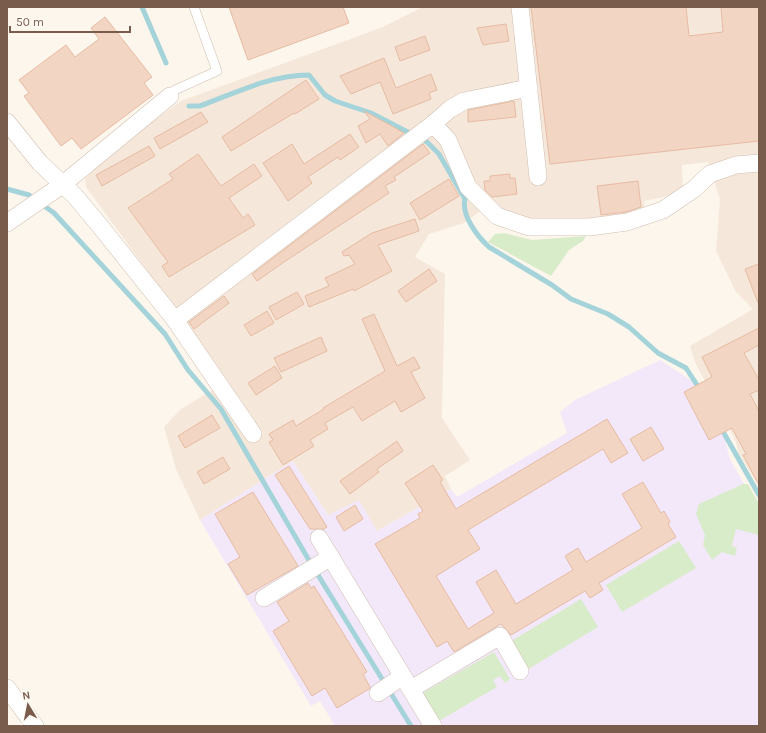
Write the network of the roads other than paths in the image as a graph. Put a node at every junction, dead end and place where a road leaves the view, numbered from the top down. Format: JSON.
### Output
{"nodes":[{"id":1,"x":194,"y":7,"type":"edge"},
{"id":2,"x":520,"y":7,"type":"edge"},
{"id":3,"x":529,"y":88,"type":"junction"},
{"id":4,"x":170,"y":96,"type":"joint"},
{"id":5,"x":7,"y":122,"type":"edge"},
{"id":6,"x":433,"y":124,"type":"junction"},
{"id":7,"x":759,"y":163,"type":"edge"},
{"id":8,"x":538,"y":177,"type":"dead end"},
{"id":9,"x":62,"y":185,"type":"junction"},
{"id":10,"x":7,"y":223,"type":"edge"},
{"id":11,"x":175,"y":320,"type":"junction"},
{"id":12,"x":253,"y":434,"type":"dead end"},
{"id":13,"x":319,"y":538,"type":"dead end"},
{"id":14,"x":327,"y":560,"type":"junction"},
{"id":15,"x":264,"y":598,"type":"dead end"},
{"id":16,"x":520,"y":671,"type":"dead end"},
{"id":17,"x":393,"y":686,"type":"junction"},
{"id":18,"x":7,"y":688,"type":"edge"},
{"id":19,"x":35,"y":726,"type":"edge"},
{"id":20,"x":434,"y":726,"type":"edge"}],
"edges":[{"from":1,"to":4,"type":"lane"},
{"from":2,"to":3,"type":"street"},
{"from":3,"to":6,"type":"street"},
{"from":3,"to":8,"type":"street"},
{"from":4,"to":9,"type":"street"},
{"from":5,"to":9,"type":"street"},
{"from":6,"to":7,"type":"street"},
{"from":6,"to":11,"type":"street"},
{"from":9,"to":10,"type":"street"},
{"from":9,"to":11,"type":"street"},
{"from":11,"to":12,"type":"street"},
{"from":13,"to":14,"type":"street"},
{"from":14,"to":15,"type":"street"},
{"from":14,"to":17,"type":"street"},
{"from":16,"to":17,"type":"street"},
{"from":17,"to":20,"type":"street"},
{"from":18,"to":19,"type":"street"}]}
